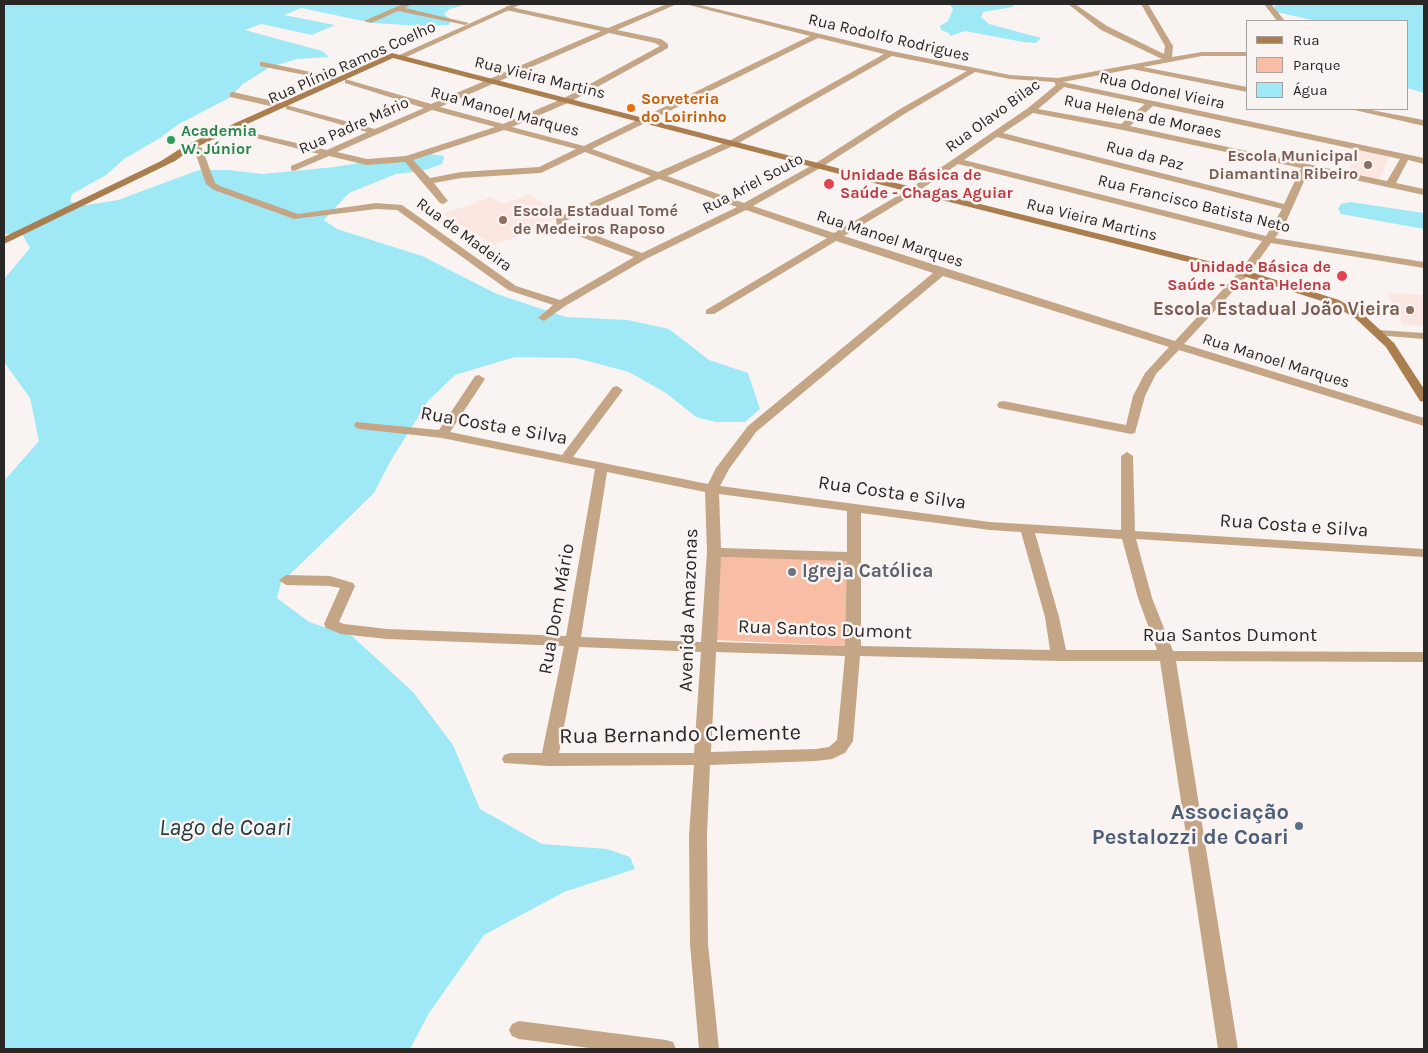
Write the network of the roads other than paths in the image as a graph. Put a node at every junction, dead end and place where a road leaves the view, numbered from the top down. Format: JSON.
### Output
{"nodes":[{"id":1,"x":410,"y":4,"type":"edge"},
{"id":2,"x":518,"y":4,"type":"edge"},
{"id":3,"x":673,"y":4,"type":"edge"},
{"id":4,"x":688,"y":4,"type":"edge"},
{"id":5,"x":1071,"y":4,"type":"edge"},
{"id":6,"x":1145,"y":4,"type":"edge"},
{"id":7,"x":1267,"y":4,"type":"edge"},
{"id":8,"x":508,"y":6,"type":"edge"},
{"id":9,"x":398,"y":9,"type":"junction"},
{"id":10,"x":1280,"y":20,"type":"edge"},
{"id":11,"x":368,"y":21,"type":"dead end"},
{"id":12,"x":465,"y":22,"type":"junction"},
{"id":13,"x":607,"y":30,"type":"junction"},
{"id":14,"x":818,"y":35,"type":"junction"},
{"id":15,"x":891,"y":53,"type":"junction"},
{"id":16,"x":1246,"y":54,"type":"edge"},
{"id":17,"x":395,"y":56,"type":"junction"},
{"id":18,"x":1168,"y":59,"type":"junction"},
{"id":19,"x":263,"y":64,"type":"dead end"},
{"id":20,"x":1128,"y":66,"type":"junction"},
{"id":21,"x":972,"y":71,"type":"junction"},
{"id":22,"x":335,"y":79,"type":"junction"},
{"id":23,"x":1040,"y":79,"type":"joint"},
{"id":24,"x":348,"y":81,"type":"junction"},
{"id":25,"x":492,"y":81,"type":"junction"},
{"id":26,"x":1060,"y":82,"type":"junction"},
{"id":27,"x":1246,"y":90,"type":"edge"},
{"id":28,"x":233,"y":95,"type":"dead end"},
{"id":29,"x":567,"y":100,"type":"junction"},
{"id":30,"x":1150,"y":104,"type":"junction"},
{"id":31,"x":279,"y":105,"type":"junction"},
{"id":32,"x":289,"y":107,"type":"junction"},
{"id":33,"x":432,"y":108,"type":"junction"},
{"id":34,"x":1032,"y":110,"type":"junction"},
{"id":35,"x":1369,"y":110,"type":"edge"},
{"id":36,"x":644,"y":120,"type":"junction"},
{"id":37,"x":1424,"y":123,"type":"edge"},
{"id":38,"x":1123,"y":126,"type":"junction"},
{"id":39,"x":504,"y":128,"type":"junction"},
{"id":40,"x":236,"y":132,"type":"junction"},
{"id":41,"x":376,"y":132,"type":"junction"},
{"id":42,"x":995,"y":134,"type":"junction"},
{"id":43,"x":734,"y":142,"type":"junction"},
{"id":44,"x":194,"y":148,"type":"junction"},
{"id":45,"x":585,"y":149,"type":"junction"},
{"id":46,"x":328,"y":153,"type":"junction"},
{"id":47,"x":1405,"y":158,"type":"junction"},
{"id":48,"x":407,"y":159,"type":"junction"},
{"id":49,"x":958,"y":161,"type":"junction"},
{"id":50,"x":1424,"y":161,"type":"edge"},
{"id":51,"x":820,"y":165,"type":"junction"},
{"id":52,"x":294,"y":168,"type":"dead end"},
{"id":53,"x":1306,"y":168,"type":"junction"},
{"id":54,"x":662,"y":176,"type":"junction"},
{"id":55,"x":428,"y":181,"type":"junction"},
{"id":56,"x":1390,"y":185,"type":"junction"},
{"id":57,"x":914,"y":190,"type":"junction"},
{"id":58,"x":1424,"y":192,"type":"edge"},
{"id":59,"x":443,"y":201,"type":"dead end"},
{"id":60,"x":745,"y":208,"type":"junction"},
{"id":61,"x":1288,"y":208,"type":"junction"},
{"id":62,"x":23,"y":231,"type":"joint"},
{"id":63,"x":835,"y":236,"type":"junction"},
{"id":64,"x":1268,"y":239,"type":"junction"},
{"id":65,"x":4,"y":240,"type":"edge"},
{"id":66,"x":642,"y":257,"type":"junction"},
{"id":67,"x":1424,"y":265,"type":"edge"},
{"id":68,"x":941,"y":272,"type":"junction"},
{"id":69,"x":1244,"y":273,"type":"junction"},
{"id":70,"x":561,"y":304,"type":"junction"},
{"id":71,"x":710,"y":312,"type":"dead end"},
{"id":72,"x":544,"y":318,"type":"dead end"},
{"id":73,"x":1378,"y":333,"type":"junction"},
{"id":74,"x":1424,"y":336,"type":"edge"},
{"id":75,"x":1176,"y":347,"type":"junction"},
{"id":76,"x":479,"y":379,"type":"dead end"},
{"id":77,"x":617,"y":390,"type":"dead end"},
{"id":78,"x":1424,"y":398,"type":"edge"},
{"id":79,"x":1003,"y":404,"type":"dead end"},
{"id":80,"x":1424,"y":422,"type":"edge"},
{"id":81,"x":360,"y":425,"type":"dead end"},
{"id":82,"x":442,"y":434,"type":"junction"},
{"id":83,"x":1127,"y":456,"type":"dead end"},
{"id":84,"x":566,"y":458,"type":"junction"},
{"id":85,"x":602,"y":465,"type":"junction"},
{"id":86,"x":712,"y":489,"type":"junction"},
{"id":87,"x":854,"y":507,"type":"junction"},
{"id":88,"x":1027,"y":530,"type":"junction"},
{"id":89,"x":1128,"y":535,"type":"junction"},
{"id":90,"x":714,"y":552,"type":"junction"},
{"id":91,"x":1424,"y":553,"type":"edge"},
{"id":92,"x":854,"y":557,"type":"junction"},
{"id":93,"x":286,"y":580,"type":"dead end"},
{"id":94,"x":573,"y":641,"type":"junction"},
{"id":95,"x":708,"y":647,"type":"junction"},
{"id":96,"x":853,"y":651,"type":"junction"},
{"id":97,"x":1060,"y":656,"type":"junction"},
{"id":98,"x":1167,"y":656,"type":"junction"},
{"id":99,"x":1424,"y":657,"type":"edge"},
{"id":100,"x":700,"y":758,"type":"junction"},
{"id":101,"x":510,"y":759,"type":"dead end"},
{"id":102,"x":549,"y":760,"type":"junction"},
{"id":103,"x":519,"y":1030,"type":"dead end"},
{"id":104,"x":666,"y":1049,"type":"edge"},
{"id":105,"x":708,"y":1049,"type":"edge"},
{"id":106,"x":1228,"y":1049,"type":"edge"}],
"edges":[{"from":1,"to":9,"type":"street"},
{"from":2,"to":8,"type":"street","name":"Rua Plínio Ramos Coelho"},
{"from":3,"to":13,"type":"street","name":"Rua Padre Mário"},
{"from":4,"to":14,"type":"street","name":"Rua Rodolfo Rodrigues"},
{"from":5,"to":18,"type":"street"},
{"from":6,"to":18,"type":"street"},
{"from":7,"to":10,"type":"street"},
{"from":8,"to":12,"type":"street","name":"Rua Plínio Ramos Coelho"},
{"from":8,"to":13,"type":"street"},
{"from":8,"to":17,"type":"street","name":"Rua Plínio Ramos Coelho"},
{"from":9,"to":11,"type":"street"},
{"from":9,"to":12,"type":"street"},
{"from":12,"to":17,"type":"street","name":"Rua Plínio Ramos Coelho"},
{"from":13,"to":25,"type":"street","name":"Rua Padre Mário"},
{"from":13,"to":29,"type":"street"},
{"from":14,"to":15,"type":"street","name":"Rua Rodolfo Rodrigues"},
{"from":14,"to":36,"type":"street"},
{"from":15,"to":21,"type":"street","name":"Rua Rodolfo Rodrigues"},
{"from":15,"to":43,"type":"street"},
{"from":16,"to":18,"type":"street","name":"Rua Olavo Bilac"},
{"from":17,"to":22,"type":"main road","name":"Rua Plínio Ramos Coelho"},
{"from":17,"to":24,"type":"main road","name":"Rua Plínio Ramos Coelho"},
{"from":17,"to":25,"type":"main road","name":"Rua Vieira Martins"},
{"from":18,"to":20,"type":"street","name":"Rua Olavo Bilac"},
{"from":19,"to":22,"type":"street"},
{"from":20,"to":26,"type":"street","name":"Rua Olavo Bilac"},
{"from":20,"to":27,"type":"street"},
{"from":21,"to":23,"type":"street","name":"Rua Rodolfo Rodrigues"},
{"from":21,"to":51,"type":"street","name":"Rua Ariel Souto"},
{"from":22,"to":31,"type":"main road","name":"Rua Plínio Ramos Coelho"},
{"from":23,"to":26,"type":"street","name":"Rua Odonel Vieira"},
{"from":24,"to":32,"type":"main road","name":"Rua Plínio Ramos Coelho"},
{"from":24,"to":33,"type":"street","name":"Rua Manoel Marques"},
{"from":25,"to":29,"type":"main road","name":"Rua Vieira Martins"},
{"from":25,"to":33,"type":"street","name":"Rua Padre Mário"},
{"from":26,"to":30,"type":"street","name":"Rua Odonel Vieira"},
{"from":26,"to":34,"type":"street","name":"Rua Olavo Bilac"},
{"from":28,"to":31,"type":"street"},
{"from":29,"to":36,"type":"main road","name":"Rua Vieira Martins"},
{"from":29,"to":39,"type":"street"},
{"from":30,"to":38,"type":"street"},
{"from":30,"to":47,"type":"street","name":"Rua Odonel Vieira"},
{"from":31,"to":44,"type":"main road","name":"Rua Plínio Ramos Coelho"},
{"from":32,"to":40,"type":"main road","name":"Rua Plínio Ramos Coelho"},
{"from":32,"to":41,"type":"street"},
{"from":33,"to":39,"type":"street","name":"Rua Manoel Marques"},
{"from":33,"to":41,"type":"street","name":"Rua Padre Mário"},
{"from":34,"to":38,"type":"street","name":"Rua Helena de Moraes"},
{"from":34,"to":42,"type":"street","name":"Rua Olavo Bilac"},
{"from":35,"to":37,"type":"street"},
{"from":36,"to":43,"type":"main road","name":"Rua Vieira Martins"},
{"from":36,"to":45,"type":"street"},
{"from":38,"to":53,"type":"street","name":"Rua Helena de Moraes"},
{"from":39,"to":45,"type":"street","name":"Rua Manoel Marques"},
{"from":39,"to":48,"type":"street"},
{"from":40,"to":44,"type":"main road","name":"Rua Plínio Ramos Coelho"},
{"from":40,"to":46,"type":"street"},
{"from":41,"to":46,"type":"street","name":"Rua Padre Mário"},
{"from":42,"to":49,"type":"street","name":"Rua Olavo Bilac"},
{"from":42,"to":61,"type":"street","name":"Rua da Paz"},
{"from":43,"to":51,"type":"main road","name":"Rua Vieira Martins"},
{"from":43,"to":54,"type":"street"},
{"from":44,"to":62,"type":"main road"},
{"from":44,"to":70,"type":"street","name":"Rua de Madeira"},
{"from":45,"to":54,"type":"street","name":"Rua Manoel Marques"},
{"from":45,"to":55,"type":"street"},
{"from":46,"to":48,"type":"street"},
{"from":46,"to":52,"type":"street","name":"Rua Padre Mário"},
{"from":47,"to":50,"type":"street","name":"Rua Odonel Vieira"},
{"from":47,"to":56,"type":"street"},
{"from":48,"to":55,"type":"street"},
{"from":49,"to":57,"type":"street","name":"Rua Olavo Bilac"},
{"from":49,"to":64,"type":"street","name":"Rua Francisco Batista Neto"},
{"from":51,"to":57,"type":"main road","name":"Rua Vieira Martins"},
{"from":51,"to":60,"type":"street","name":"Rua Ariel Souto"},
{"from":53,"to":56,"type":"street","name":"Rua Helena de Moraes"},
{"from":53,"to":61,"type":"street"},
{"from":54,"to":60,"type":"street","name":"Rua Manoel Marques"},
{"from":54,"to":66,"type":"street"},
{"from":55,"to":59,"type":"street"},
{"from":56,"to":58,"type":"street","name":"Rua Helena de Moraes"},
{"from":57,"to":63,"type":"street","name":"Rua Olavo Bilac"},
{"from":57,"to":69,"type":"main road","name":"Rua Vieira Martins"},
{"from":60,"to":63,"type":"street","name":"Rua Manoel Marques"},
{"from":60,"to":66,"type":"street","name":"Rua Ariel Souto"},
{"from":61,"to":64,"type":"street"},
{"from":62,"to":65,"type":"main road"},
{"from":63,"to":68,"type":"street","name":"Rua Manoel Marques"},
{"from":63,"to":71,"type":"street","name":"Rua Olavo Bilac"},
{"from":64,"to":67,"type":"street","name":"Rua Francisco Batista Neto"},
{"from":64,"to":69,"type":"street"},
{"from":66,"to":70,"type":"street","name":"Rua Ariel Souto"},
{"from":68,"to":75,"type":"street","name":"Rua Manoel Marques"},
{"from":68,"to":86,"type":"street","name":"Avenida Amazonas"},
{"from":69,"to":73,"type":"main road","name":"Rua Vieira Martins"},
{"from":69,"to":75,"type":"street"},
{"from":70,"to":72,"type":"street","name":"Rua Ariel Souto"},
{"from":73,"to":74,"type":"street"},
{"from":73,"to":78,"type":"main road","name":"Rua Vieira Martins"},
{"from":75,"to":79,"type":"street"},
{"from":75,"to":80,"type":"street","name":"Rua Manoel Marques"},
{"from":76,"to":82,"type":"street"},
{"from":77,"to":84,"type":"street"},
{"from":81,"to":82,"type":"street","name":"Rua Costa e Silva"},
{"from":82,"to":84,"type":"street","name":"Rua Costa e Silva"},
{"from":83,"to":89,"type":"street"},
{"from":84,"to":85,"type":"street","name":"Rua Costa e Silva"},
{"from":85,"to":86,"type":"street","name":"Rua Costa e Silva"},
{"from":85,"to":94,"type":"street","name":"Rua Dom Mário"},
{"from":86,"to":87,"type":"street","name":"Rua Costa e Silva"},
{"from":86,"to":90,"type":"street","name":"Avenida Amazonas"},
{"from":87,"to":88,"type":"street","name":"Rua Costa e Silva"},
{"from":87,"to":92,"type":"street"},
{"from":88,"to":89,"type":"street","name":"Rua Costa e Silva"},
{"from":88,"to":97,"type":"street"},
{"from":89,"to":91,"type":"street","name":"Rua Costa e Silva"},
{"from":89,"to":98,"type":"street"},
{"from":90,"to":92,"type":"street"},
{"from":90,"to":95,"type":"street","name":"Avenida Amazonas"},
{"from":92,"to":96,"type":"street"},
{"from":93,"to":94,"type":"street","name":"Rua Santos Dumont"},
{"from":94,"to":95,"type":"street","name":"Rua Santos Dumont"},
{"from":94,"to":102,"type":"street","name":"Rua Dom Mário"},
{"from":95,"to":96,"type":"street","name":"Rua Santos Dumont"},
{"from":95,"to":100,"type":"street","name":"Avenida Amazonas"},
{"from":96,"to":97,"type":"street","name":"Rua Santos Dumont"},
{"from":96,"to":100,"type":"street","name":"Rua Bernando Clemente"},
{"from":97,"to":98,"type":"street","name":"Rua Santos Dumont"},
{"from":98,"to":99,"type":"street","name":"Rua Santos Dumont"},
{"from":98,"to":106,"type":"street"},
{"from":100,"to":102,"type":"street","name":"Rua Bernando Clemente"},
{"from":100,"to":105,"type":"street","name":"Avenida Amazonas"},
{"from":101,"to":102,"type":"street","name":"Rua Bernando Clemente"},
{"from":103,"to":104,"type":"street"}]}
